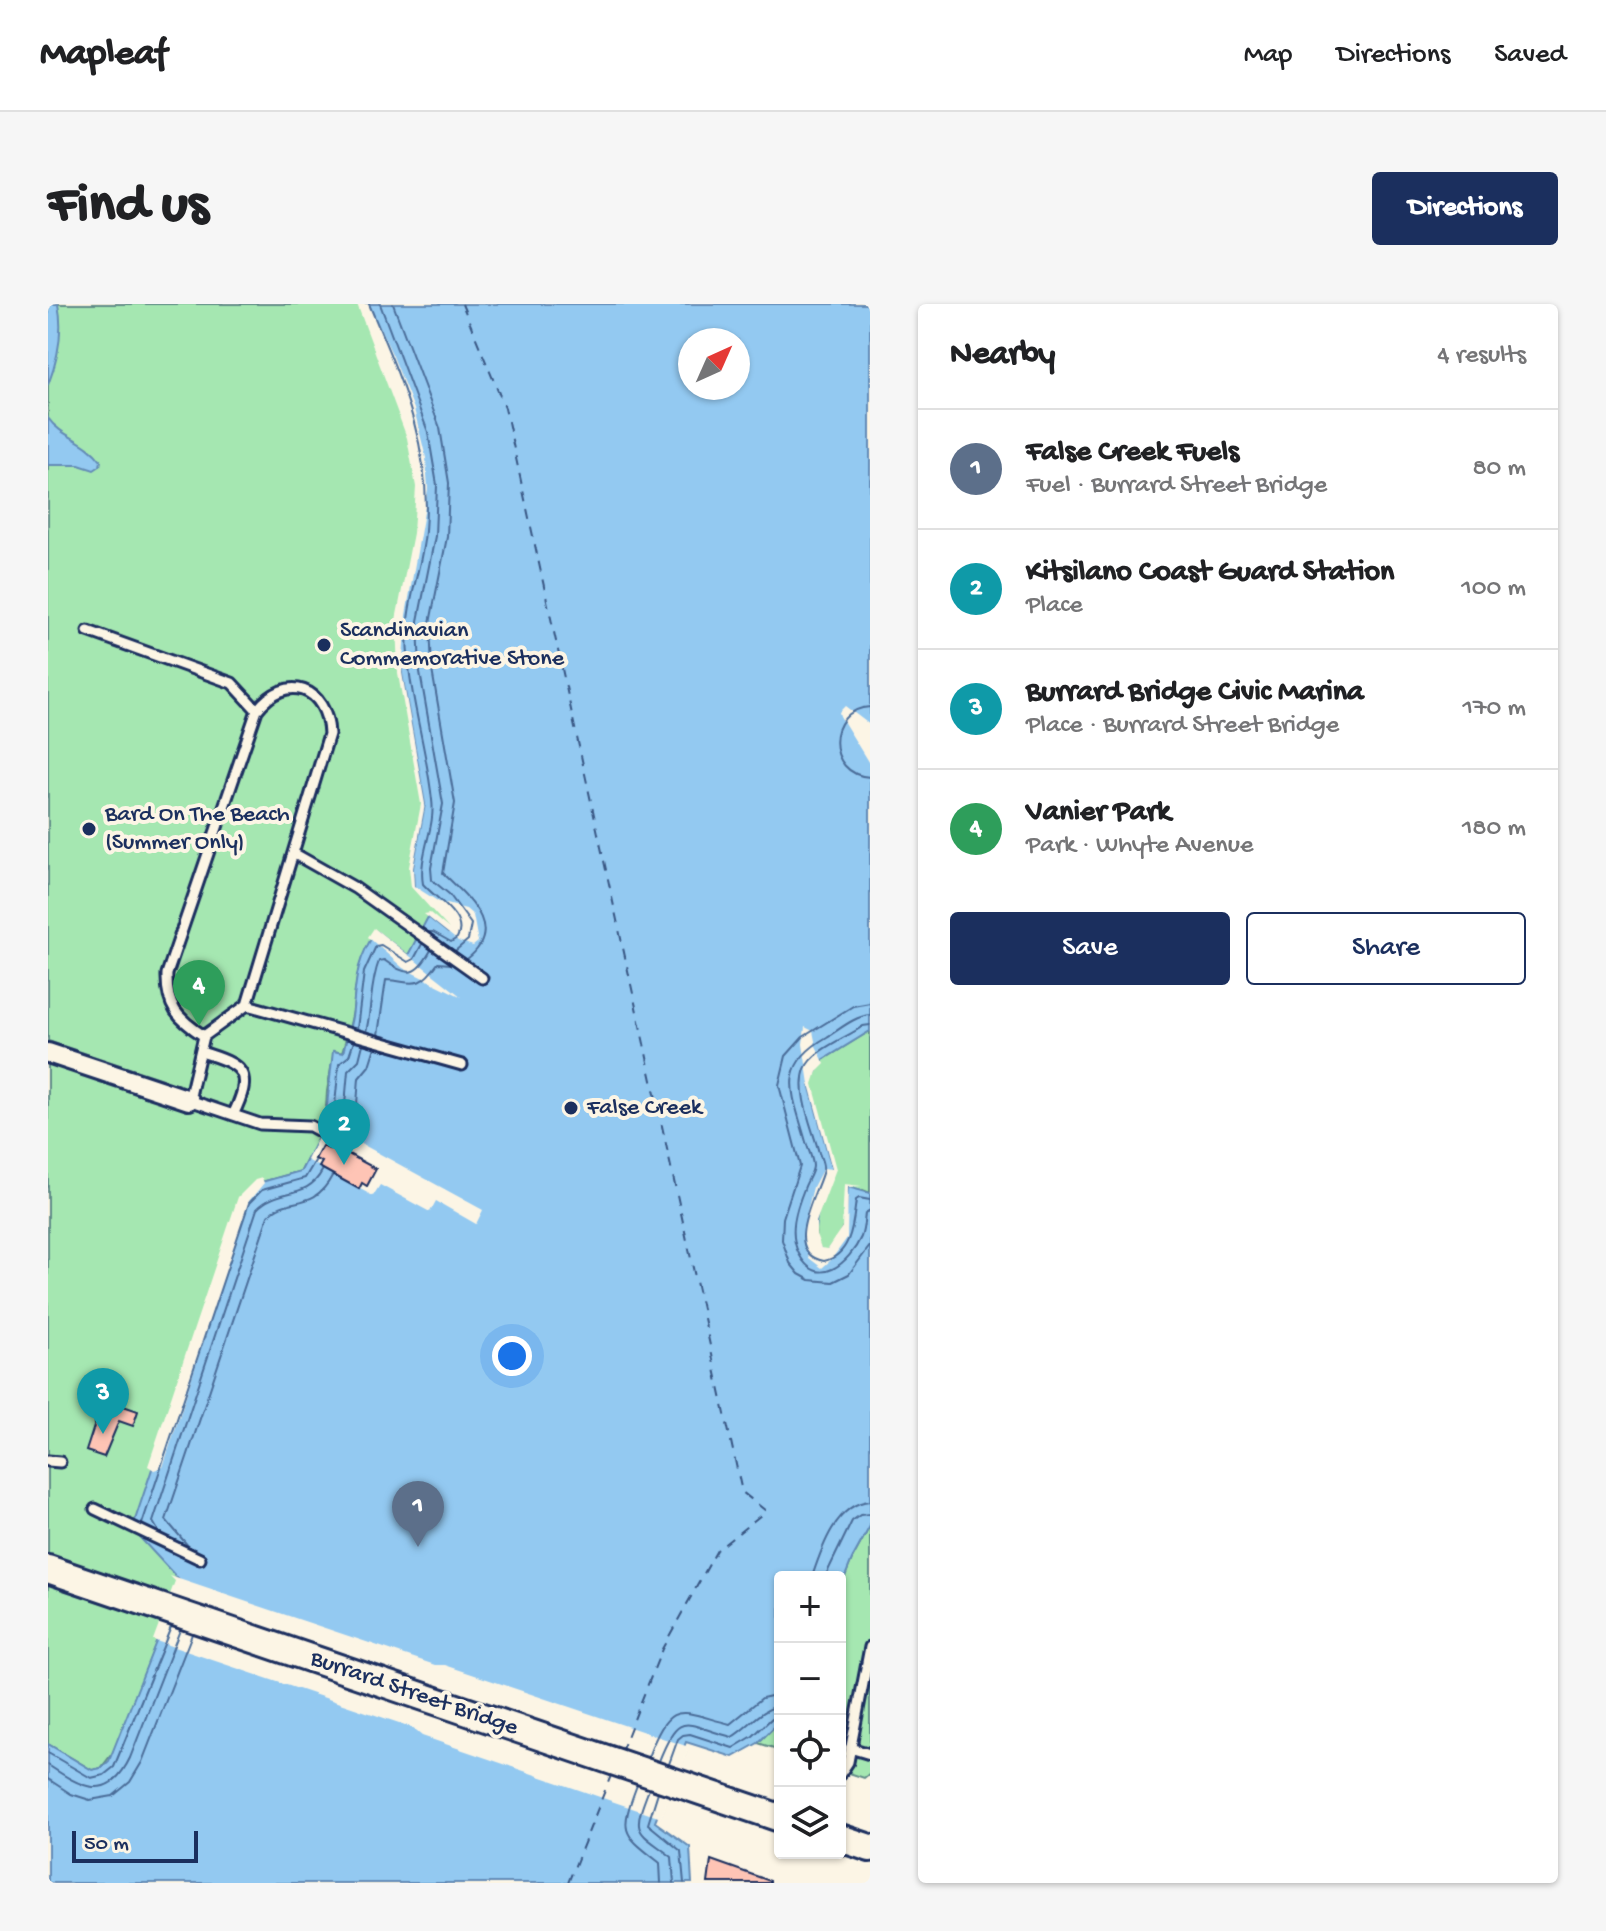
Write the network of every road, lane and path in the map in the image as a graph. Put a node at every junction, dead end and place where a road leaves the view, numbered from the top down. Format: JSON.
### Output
{"nodes":[{"id":1,"x":88,"y":631,"type":"dead end"},
{"id":2,"x":257,"y":710,"type":"junction"},
{"id":3,"x":293,"y":853,"type":"junction"},
{"id":4,"x":482,"y":978,"type":"dead end"},
{"id":5,"x":247,"y":1005,"type":"junction"},
{"id":6,"x":204,"y":1036,"type":"junction"},
{"id":7,"x":201,"y":1052,"type":"junction"},
{"id":8,"x":48,"y":1053,"type":"edge"},
{"id":9,"x":462,"y":1065,"type":"dead end"},
{"id":10,"x":189,"y":1100,"type":"junction"},
{"id":11,"x":233,"y":1115,"type":"junction"},
{"id":12,"x":321,"y":1132,"type":"dead end"},
{"id":13,"x":48,"y":1461,"type":"edge"},
{"id":14,"x":60,"y":1462,"type":"dead end"},
{"id":15,"x":95,"y":1509,"type":"dead end"},
{"id":16,"x":200,"y":1559,"type":"dead end"},
{"id":17,"x":48,"y":1569,"type":"edge"},
{"id":18,"x":870,"y":1647,"type":"edge"},
{"id":19,"x":850,"y":1748,"type":"junction"},
{"id":20,"x":870,"y":1754,"type":"edge"},
{"id":21,"x":846,"y":1765,"type":"edge"},
{"id":22,"x":698,"y":1786,"type":"dead end"},
{"id":23,"x":774,"y":1815,"type":"edge"},
{"id":24,"x":774,"y":1815,"type":"edge"},
{"id":25,"x":846,"y":1840,"type":"edge"},
{"id":26,"x":870,"y":1848,"type":"edge"}],
"edges":[{"from":1,"to":2,"type":"lane"},
{"from":2,"to":3,"type":"lane"},
{"from":2,"to":6,"type":"lane"},
{"from":3,"to":4,"type":"lane"},
{"from":3,"to":5,"type":"lane"},
{"from":5,"to":6,"type":"lane"},
{"from":5,"to":9,"type":"lane"},
{"from":6,"to":7,"type":"lane"},
{"from":7,"to":10,"type":"lane"},
{"from":7,"to":11,"type":"lane"},
{"from":8,"to":10,"type":"street"},
{"from":10,"to":11,"type":"lane"},
{"from":11,"to":12,"type":"lane"},
{"from":13,"to":14,"type":"lane"},
{"from":15,"to":16,"type":"lane"},
{"from":17,"to":23,"type":"main road","name":"Burrard Street Bridge"},
{"from":18,"to":19,"type":"lane"},
{"from":19,"to":20,"type":"lane"},
{"from":19,"to":21,"type":"lane"},
{"from":22,"to":24,"type":"lane"},
{"from":25,"to":26,"type":"main road"}]}
